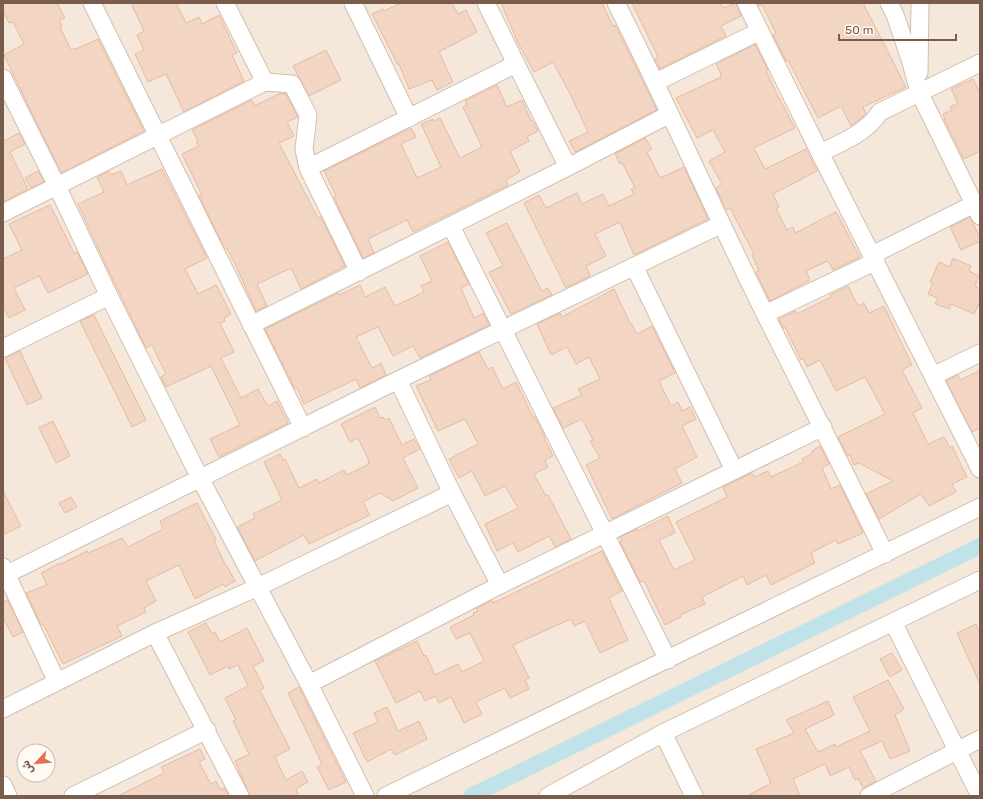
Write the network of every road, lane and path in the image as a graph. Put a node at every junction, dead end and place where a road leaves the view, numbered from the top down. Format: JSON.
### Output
{"nodes":[{"id":1,"x":92,"y":3,"type":"edge"},
{"id":2,"x":226,"y":3,"type":"edge"},
{"id":3,"x":353,"y":3,"type":"edge"},
{"id":4,"x":486,"y":3,"type":"edge"},
{"id":5,"x":616,"y":3,"type":"edge"},
{"id":6,"x":746,"y":3,"type":"edge"},
{"id":7,"x":889,"y":3,"type":"edge"},
{"id":8,"x":920,"y":3,"type":"edge"},
{"id":9,"x":760,"y":31,"type":"junction"},
{"id":10,"x":980,"y":63,"type":"edge"},
{"id":11,"x":516,"y":64,"type":"junction"},
{"id":12,"x":3,"y":78,"type":"edge"},
{"id":13,"x":265,"y":82,"type":"junction"},
{"id":14,"x":656,"y":82,"type":"junction"},
{"id":15,"x":919,"y":92,"type":"junction"},
{"id":16,"x":670,"y":114,"type":"junction"},
{"id":17,"x":409,"y":118,"type":"junction"},
{"id":18,"x":157,"y":136,"type":"junction"},
{"id":19,"x":820,"y":153,"type":"junction"},
{"id":20,"x":568,"y":167,"type":"junction"},
{"id":21,"x":308,"y":168,"type":"junction"},
{"id":22,"x":57,"y":186,"type":"junction"},
{"id":23,"x":977,"y":210,"type":"edge"},
{"id":24,"x":3,"y":213,"type":"edge"},
{"id":25,"x":722,"y":224,"type":"junction"},
{"id":26,"x":451,"y":226,"type":"junction"},
{"id":27,"x":874,"y":258,"type":"junction"},
{"id":28,"x":634,"y":266,"type":"junction"},
{"id":29,"x":359,"y":272,"type":"junction"},
{"id":30,"x":109,"y":296,"type":"junction"},
{"id":31,"x":765,"y":314,"type":"junction"},
{"id":32,"x":251,"y":325,"type":"junction"},
{"id":33,"x":502,"y":330,"type":"junction"},
{"id":34,"x":3,"y":348,"type":"edge"},
{"id":35,"x":980,"y":352,"type":"edge"},
{"id":36,"x":933,"y":376,"type":"junction"},
{"id":37,"x":398,"y":380,"type":"junction"},
{"id":38,"x":823,"y":427,"type":"junction"},
{"id":39,"x":303,"y":428,"type":"junction"},
{"id":40,"x":980,"y":469,"type":"edge"},
{"id":41,"x":734,"y":470,"type":"junction"},
{"id":42,"x":200,"y":478,"type":"junction"},
{"id":43,"x":452,"y":493,"type":"junction"},
{"id":44,"x":980,"y":507,"type":"edge"},
{"id":45,"x":605,"y":534,"type":"junction"},
{"id":46,"x":885,"y":554,"type":"junction"},
{"id":47,"x":4,"y":572,"type":"edge"},
{"id":48,"x":980,"y":580,"type":"edge"},
{"id":49,"x":500,"y":585,"type":"junction"},
{"id":50,"x":258,"y":587,"type":"junction"},
{"id":51,"x":893,"y":622,"type":"junction"},
{"id":52,"x":155,"y":633,"type":"junction"},
{"id":53,"x":668,"y":660,"type":"junction"},
{"id":54,"x":57,"y":682,"type":"junction"},
{"id":55,"x":309,"y":684,"type":"junction"},
{"id":56,"x":3,"y":709,"type":"edge"},
{"id":57,"x":207,"y":730,"type":"junction"},
{"id":58,"x":663,"y":733,"type":"junction"},
{"id":59,"x":980,"y":739,"type":"edge"},
{"id":60,"x":957,"y":751,"type":"junction"},
{"id":61,"x":3,"y":785,"type":"edge"},
{"id":62,"x":8,"y":796,"type":"edge"},
{"id":63,"x":74,"y":796,"type":"edge"},
{"id":64,"x":240,"y":796,"type":"edge"},
{"id":65,"x":366,"y":796,"type":"edge"},
{"id":66,"x":386,"y":796,"type":"edge"},
{"id":67,"x":548,"y":796,"type":"edge"},
{"id":68,"x":694,"y":796,"type":"edge"},
{"id":69,"x":869,"y":796,"type":"edge"},
{"id":70,"x":980,"y":796,"type":"edge"}],
"edges":[{"from":1,"to":18,"type":"street"},
{"from":2,"to":13,"type":"street"},
{"from":3,"to":17,"type":"street"},
{"from":4,"to":11,"type":"street"},
{"from":5,"to":14,"type":"street"},
{"from":6,"to":9,"type":"street"},
{"from":7,"to":15,"type":"street"},
{"from":8,"to":15,"type":"street"},
{"from":9,"to":14,"type":"street"},
{"from":9,"to":19,"type":"street"},
{"from":10,"to":15,"type":"street"},
{"from":11,"to":17,"type":"street"},
{"from":11,"to":20,"type":"street"},
{"from":12,"to":22,"type":"street"},
{"from":13,"to":18,"type":"street"},
{"from":13,"to":21,"type":"street"},
{"from":14,"to":16,"type":"street"},
{"from":15,"to":19,"type":"street"},
{"from":15,"to":23,"type":"street"},
{"from":16,"to":20,"type":"street"},
{"from":16,"to":25,"type":"street"},
{"from":17,"to":21,"type":"street"},
{"from":18,"to":22,"type":"street"},
{"from":18,"to":32,"type":"street"},
{"from":19,"to":27,"type":"street"},
{"from":20,"to":26,"type":"street"},
{"from":21,"to":29,"type":"street"},
{"from":22,"to":24,"type":"street"},
{"from":22,"to":30,"type":"street"},
{"from":23,"to":27,"type":"street"},
{"from":25,"to":28,"type":"street"},
{"from":25,"to":31,"type":"street"},
{"from":26,"to":29,"type":"street"},
{"from":26,"to":33,"type":"street"},
{"from":27,"to":31,"type":"street"},
{"from":27,"to":36,"type":"street"},
{"from":28,"to":33,"type":"street"},
{"from":28,"to":41,"type":"street"},
{"from":29,"to":32,"type":"street"},
{"from":30,"to":34,"type":"street"},
{"from":30,"to":42,"type":"street"},
{"from":31,"to":38,"type":"street"},
{"from":32,"to":39,"type":"street"},
{"from":33,"to":37,"type":"street"},
{"from":33,"to":45,"type":"street"},
{"from":35,"to":36,"type":"street"},
{"from":36,"to":40,"type":"street"},
{"from":37,"to":39,"type":"street"},
{"from":37,"to":43,"type":"street"},
{"from":38,"to":41,"type":"street"},
{"from":38,"to":46,"type":"street"},
{"from":39,"to":42,"type":"street"},
{"from":41,"to":45,"type":"street"},
{"from":42,"to":47,"type":"street"},
{"from":42,"to":50,"type":"street"},
{"from":43,"to":49,"type":"street"},
{"from":43,"to":50,"type":"street"},
{"from":44,"to":46,"type":"street"},
{"from":45,"to":49,"type":"street"},
{"from":45,"to":53,"type":"street"},
{"from":46,"to":53,"type":"street"},
{"from":47,"to":54,"type":"street"},
{"from":48,"to":51,"type":"street"},
{"from":49,"to":55,"type":"street"},
{"from":50,"to":52,"type":"street"},
{"from":50,"to":55,"type":"street"},
{"from":51,"to":58,"type":"street"},
{"from":51,"to":60,"type":"street"},
{"from":52,"to":54,"type":"street"},
{"from":52,"to":57,"type":"street"},
{"from":53,"to":66,"type":"street"},
{"from":54,"to":56,"type":"street"},
{"from":55,"to":65,"type":"street"},
{"from":57,"to":63,"type":"street"},
{"from":57,"to":64,"type":"street"},
{"from":58,"to":67,"type":"street"},
{"from":58,"to":68,"type":"street"},
{"from":59,"to":60,"type":"street"},
{"from":60,"to":69,"type":"street"},
{"from":60,"to":70,"type":"street"},
{"from":61,"to":62,"type":"street"}]}
